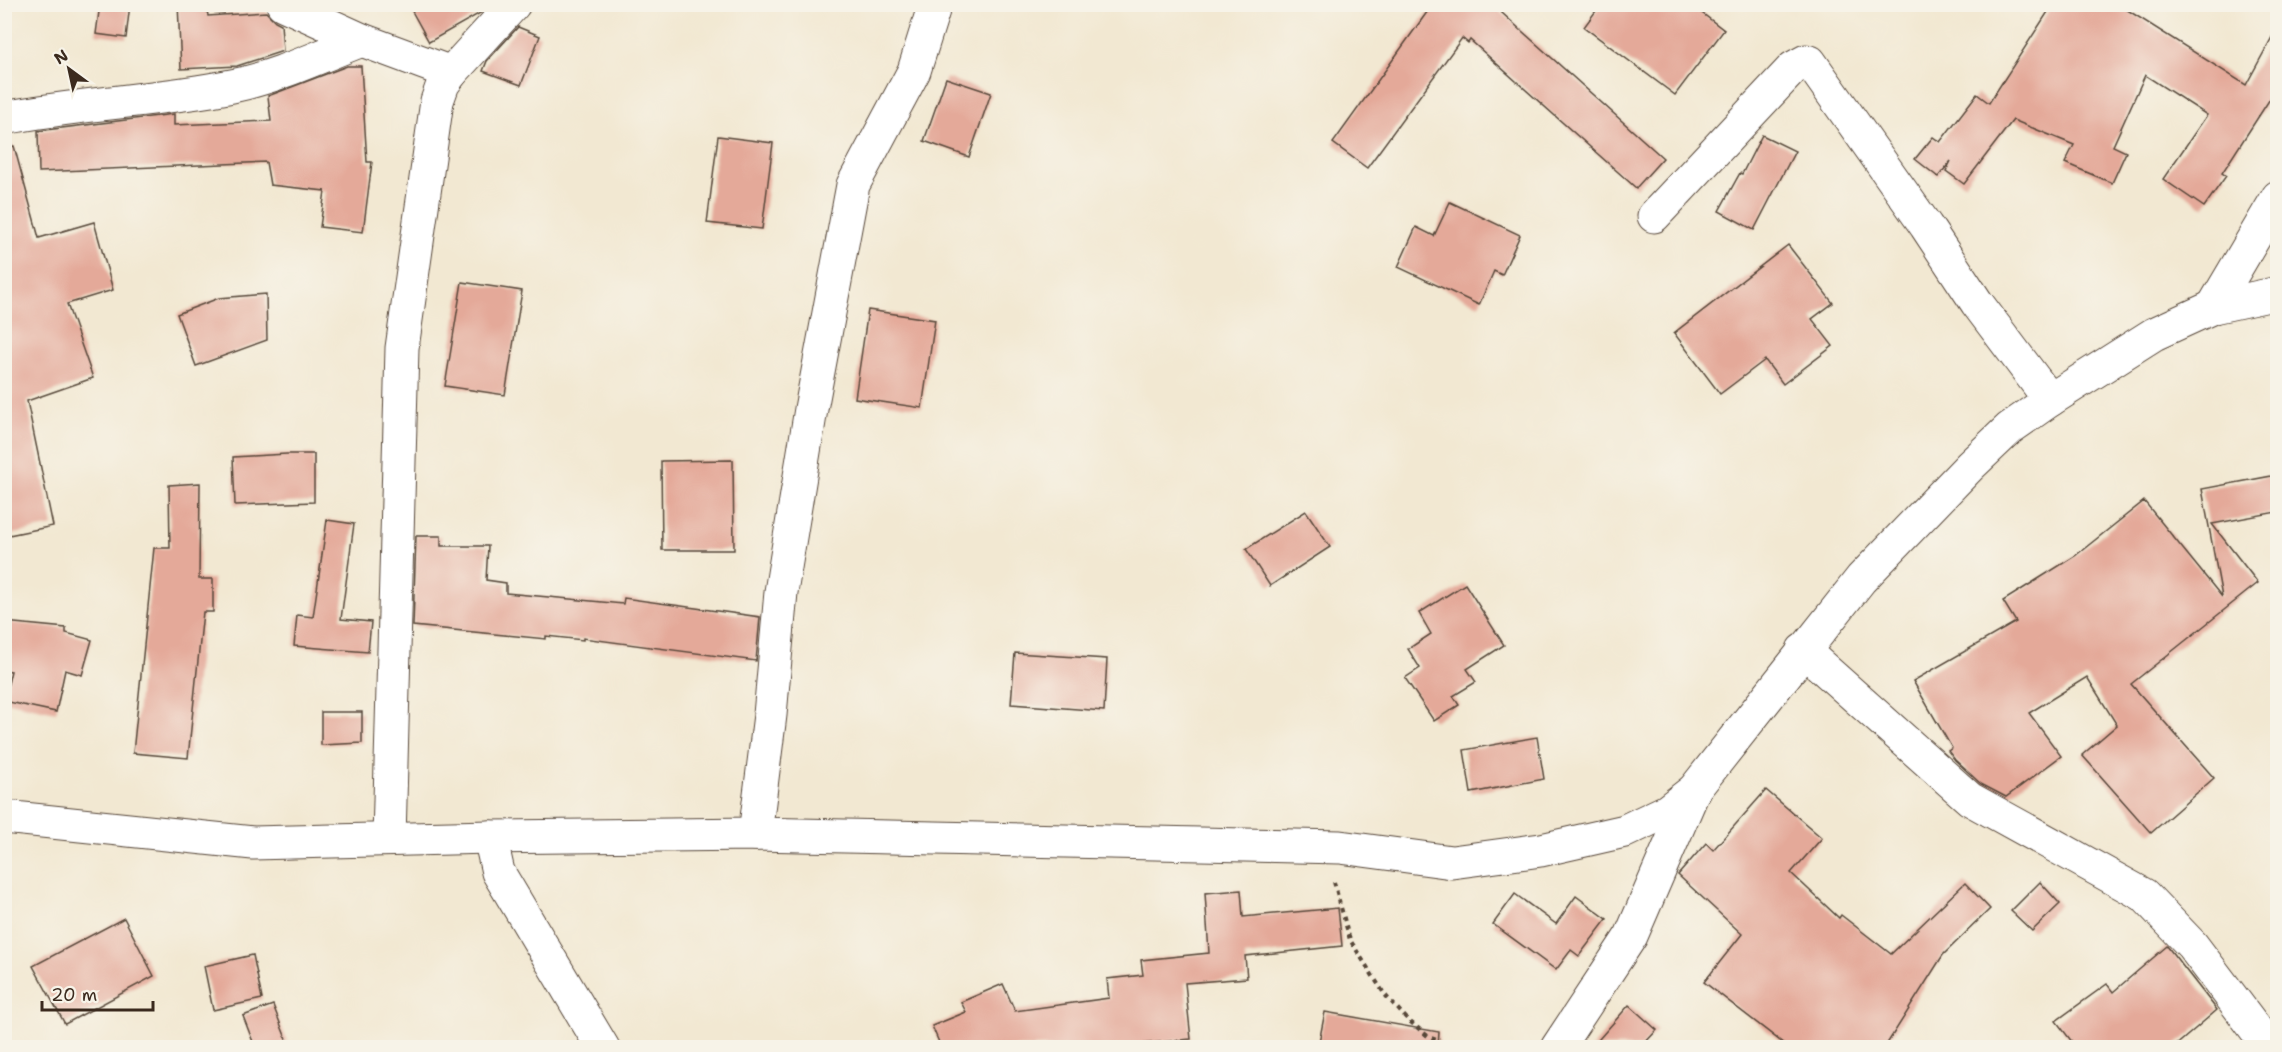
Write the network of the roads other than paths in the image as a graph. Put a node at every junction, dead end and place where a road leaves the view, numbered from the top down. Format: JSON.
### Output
{"nodes":[{"id":1,"x":283,"y":4,"type":"edge"},
{"id":2,"x":514,"y":4,"type":"edge"},
{"id":3,"x":935,"y":4,"type":"edge"},
{"id":4,"x":362,"y":40,"type":"junction"},
{"id":5,"x":451,"y":72,"type":"junction"},
{"id":6,"x":4,"y":118,"type":"edge"},
{"id":7,"x":2277,"y":197,"type":"edge"},
{"id":8,"x":1654,"y":216,"type":"dead end"},
{"id":9,"x":2277,"y":293,"type":"edge"},
{"id":10,"x":2213,"y":307,"type":"junction"},
{"id":11,"x":2050,"y":400,"type":"junction"},
{"id":12,"x":1803,"y":650,"type":"junction"},
{"id":13,"x":1694,"y":790,"type":"junction"},
{"id":14,"x":4,"y":817,"type":"edge"},
{"id":15,"x":755,"y":834,"type":"junction"},
{"id":16,"x":490,"y":837,"type":"junction"},
{"id":17,"x":389,"y":839,"type":"junction"},
{"id":18,"x":603,"y":1047,"type":"edge"},
{"id":19,"x":1557,"y":1047,"type":"edge"},
{"id":20,"x":2270,"y":1047,"type":"edge"}],
"edges":[{"from":1,"to":4,"type":"street"},
{"from":2,"to":5,"type":"street"},
{"from":3,"to":15,"type":"street"},
{"from":4,"to":5,"type":"street"},
{"from":4,"to":6,"type":"street"},
{"from":5,"to":17,"type":"street"},
{"from":7,"to":10,"type":"street"},
{"from":8,"to":11,"type":"street"},
{"from":9,"to":10,"type":"street"},
{"from":10,"to":11,"type":"street"},
{"from":11,"to":12,"type":"street"},
{"from":12,"to":13,"type":"street"},
{"from":12,"to":20,"type":"street"},
{"from":13,"to":15,"type":"street"},
{"from":13,"to":19,"type":"street"},
{"from":14,"to":17,"type":"street"},
{"from":15,"to":16,"type":"street"},
{"from":16,"to":17,"type":"street"},
{"from":16,"to":18,"type":"street"}]}
